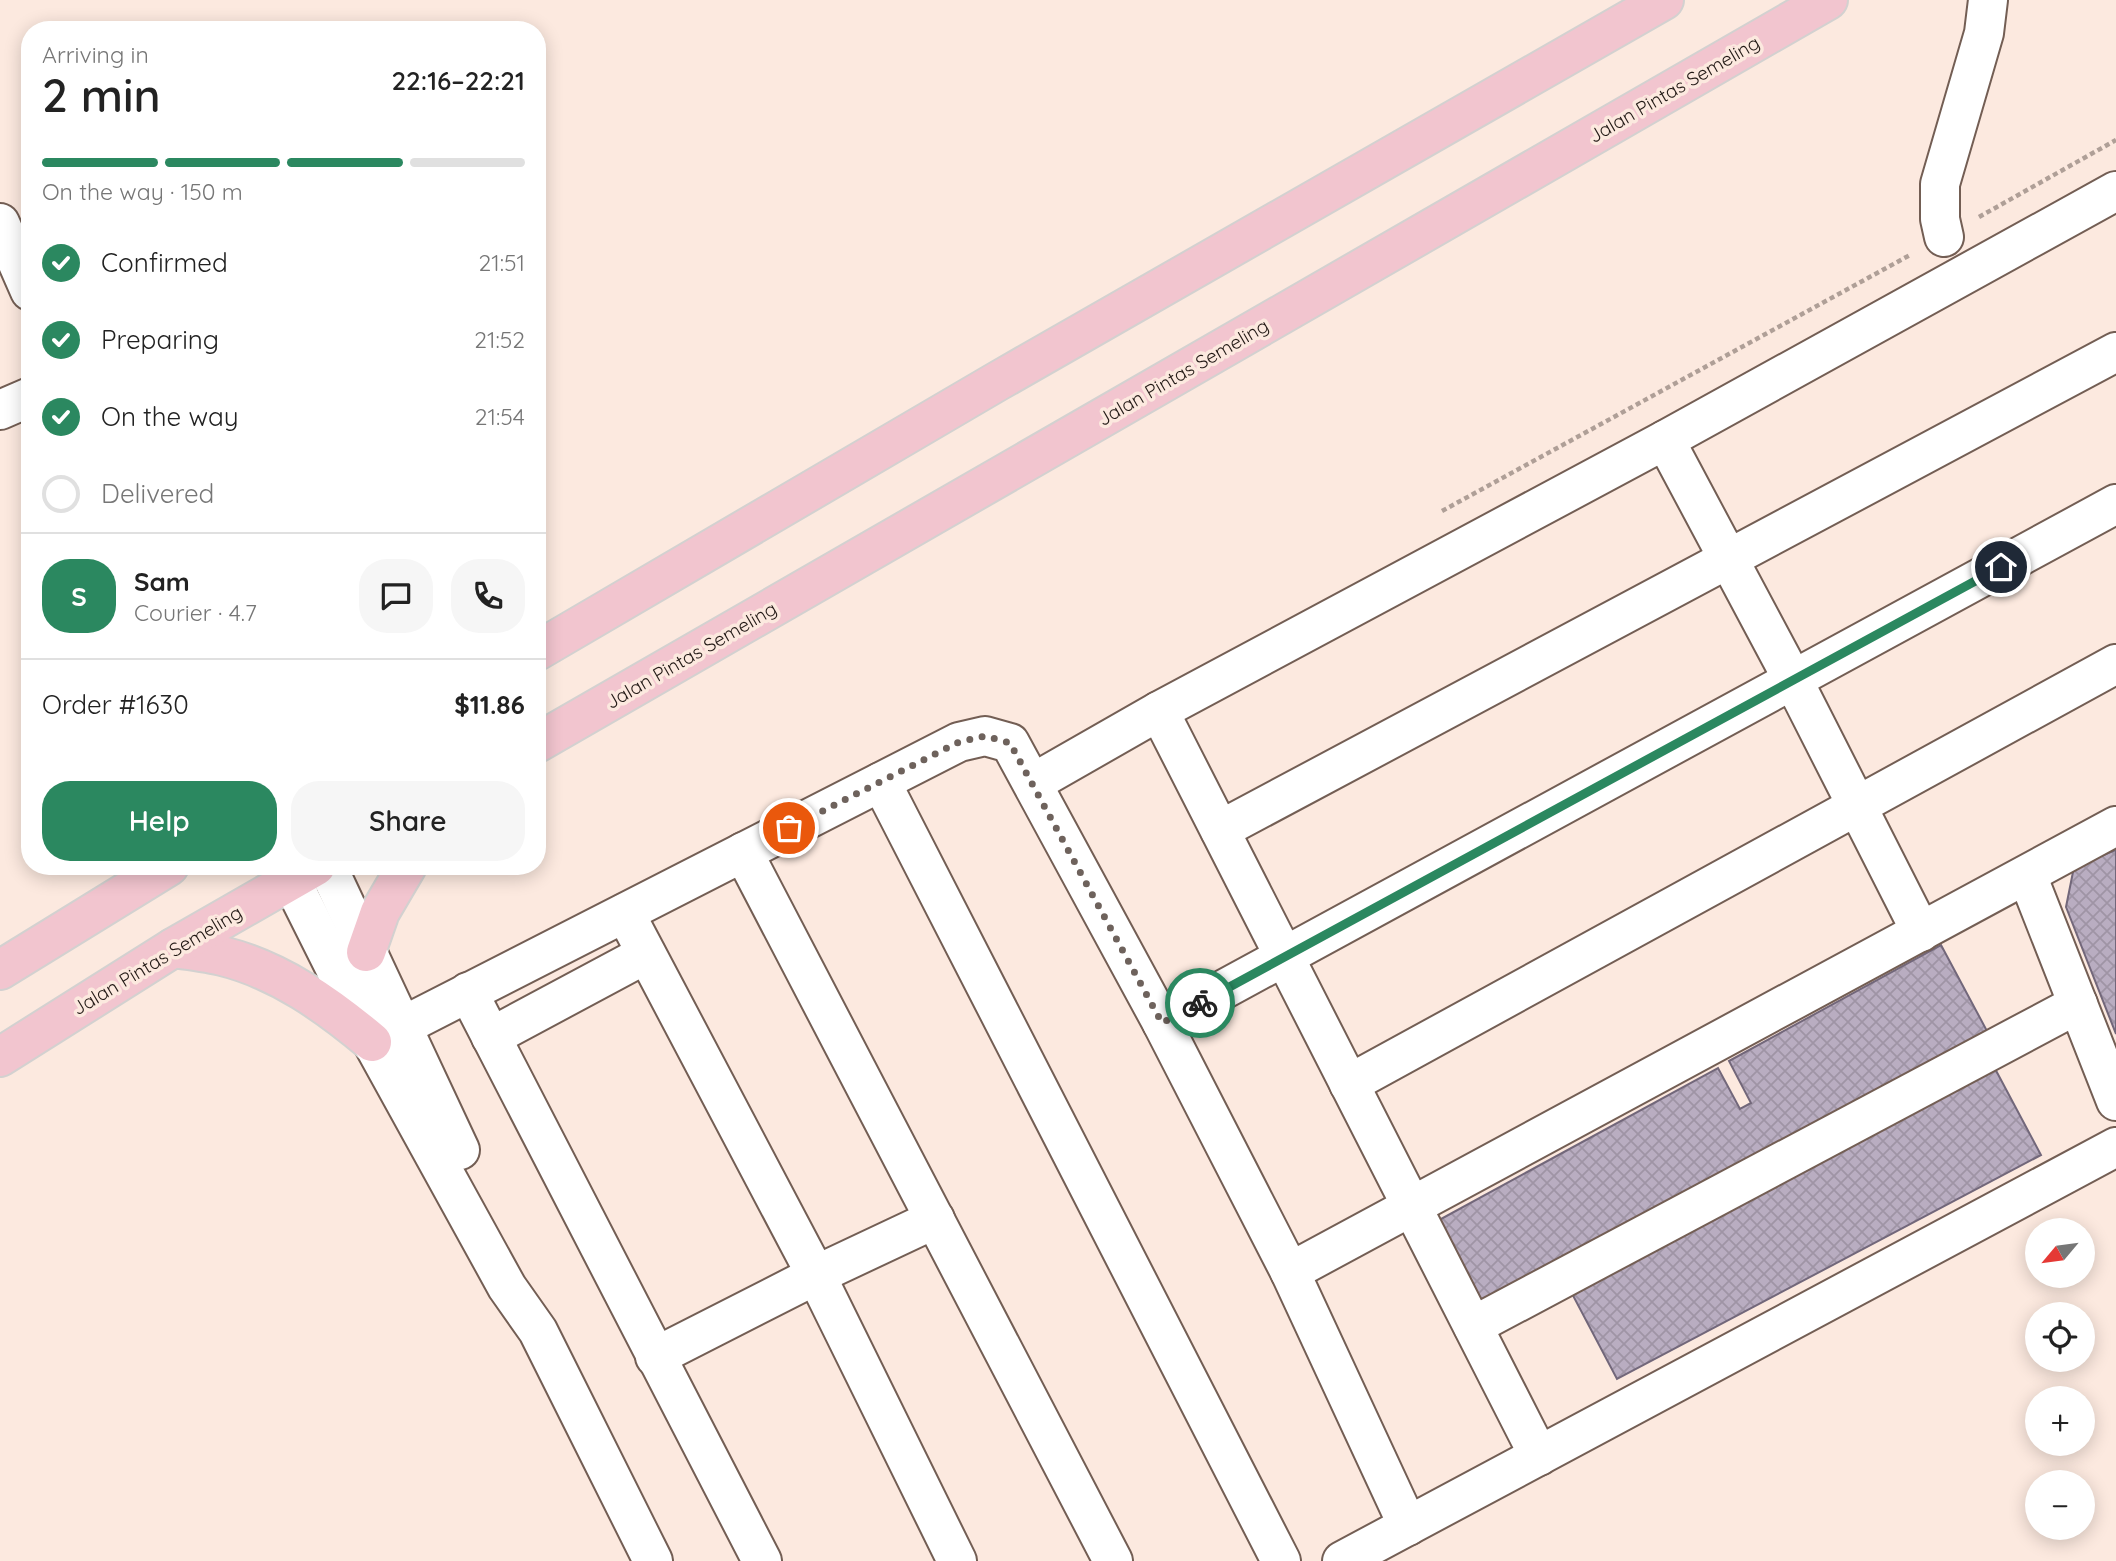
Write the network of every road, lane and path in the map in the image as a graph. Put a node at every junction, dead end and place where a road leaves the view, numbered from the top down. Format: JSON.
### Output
{"nodes":[{"id":1,"x":1664,"y":0,"type":"edge"},
{"id":2,"x":1828,"y":0,"type":"edge"},
{"id":3,"x":1988,"y":0,"type":"edge"},
{"id":4,"x":2116,"y":140,"type":"edge"},
{"id":5,"x":2116,"y":191,"type":"edge"},
{"id":6,"x":0,"y":223,"type":"edge"},
{"id":7,"x":1944,"y":237,"type":"junction"},
{"id":8,"x":21,"y":271,"type":"edge"},
{"id":9,"x":2116,"y":352,"type":"edge"},
{"id":10,"x":21,"y":401,"type":"edge"},
{"id":11,"x":0,"y":410,"type":"edge"},
{"id":12,"x":1665,"y":440,"type":"junction"},
{"id":13,"x":2116,"y":504,"type":"edge"},
{"id":14,"x":1432,"y":516,"type":"dead end"},
{"id":15,"x":1729,"y":558,"type":"junction"},
{"id":16,"x":546,"y":646,"type":"edge"},
{"id":17,"x":2116,"y":664,"type":"edge"},
{"id":18,"x":1793,"y":680,"type":"junction"},
{"id":19,"x":1159,"y":711,"type":"junction"},
{"id":20,"x":546,"y":738,"type":"edge"},
{"id":21,"x":881,"y":782,"type":"junction"},
{"id":22,"x":1033,"y":783,"type":"junction"},
{"id":23,"x":1858,"y":805,"type":"junction"},
{"id":24,"x":2116,"y":826,"type":"edge"},
{"id":25,"x":1220,"y":831,"type":"junction"},
{"id":26,"x":744,"y":852,"type":"junction"},
{"id":27,"x":128,"y":875,"type":"edge"},
{"id":28,"x":154,"y":875,"type":"edge"},
{"id":29,"x":291,"y":875,"type":"edge"},
{"id":30,"x":299,"y":875,"type":"edge"},
{"id":31,"x":331,"y":875,"type":"edge"},
{"id":32,"x":402,"y":875,"type":"edge"},
{"id":33,"x":2027,"y":875,"type":"junction"},
{"id":34,"x":104,"y":906,"type":"junction"},
{"id":35,"x":625,"y":913,"type":"junction"},
{"id":36,"x":1921,"y":932,"type":"junction"},
{"id":37,"x":173,"y":948,"type":"junction"},
{"id":38,"x":366,"y":952,"type":"junction"},
{"id":39,"x":646,"y":954,"type":"junction"},
{"id":40,"x":1285,"y":957,"type":"junction"},
{"id":41,"x":0,"y":970,"type":"edge"},
{"id":42,"x":468,"y":992,"type":"junction"},
{"id":43,"x":2078,"y":1004,"type":"junction"},
{"id":44,"x":1162,"y":1023,"type":"junction"},
{"id":45,"x":388,"y":1034,"type":"junction"},
{"id":46,"x":491,"y":1037,"type":"junction"},
{"id":47,"x":0,"y":1057,"type":"edge"},
{"id":48,"x":1349,"y":1084,"type":"junction"},
{"id":49,"x":2116,"y":1101,"type":"edge"},
{"id":50,"x":2116,"y":1147,"type":"edge"},
{"id":51,"x":1412,"y":1207,"type":"junction"},
{"id":52,"x":935,"y":1219,"type":"junction"},
{"id":53,"x":1290,"y":1272,"type":"junction"},
{"id":54,"x":816,"y":1275,"type":"junction"},
{"id":55,"x":1473,"y":1326,"type":"junction"},
{"id":56,"x":655,"y":1357,"type":"junction"},
{"id":57,"x":1539,"y":1456,"type":"junction"},
{"id":58,"x":1408,"y":1526,"type":"junction"},
{"id":59,"x":653,"y":1561,"type":"edge"},
{"id":60,"x":762,"y":1561,"type":"edge"},
{"id":61,"x":957,"y":1561,"type":"edge"},
{"id":62,"x":1114,"y":1561,"type":"edge"},
{"id":63,"x":1281,"y":1561,"type":"edge"},
{"id":64,"x":1342,"y":1561,"type":"edge"}],
"edges":[{"from":1,"to":16,"type":"main road"},
{"from":2,"to":20,"type":"main road","name":"Jalan Pintas Semeling"},
{"from":3,"to":7,"type":"street"},
{"from":4,"to":7,"type":"path"},
{"from":5,"to":12,"type":"street"},
{"from":6,"to":8,"type":"street"},
{"from":7,"to":14,"type":"path"},
{"from":9,"to":15,"type":"street"},
{"from":10,"to":11,"type":"street"},
{"from":12,"to":15,"type":"street"},
{"from":12,"to":19,"type":"street"},
{"from":13,"to":18,"type":"street"},
{"from":15,"to":18,"type":"street"},
{"from":15,"to":25,"type":"street"},
{"from":17,"to":23,"type":"street"},
{"from":18,"to":23,"type":"street"},
{"from":18,"to":40,"type":"street"},
{"from":19,"to":22,"type":"street"},
{"from":19,"to":25,"type":"street"},
{"from":21,"to":22,"type":"street"},
{"from":21,"to":26,"type":"street"},
{"from":21,"to":63,"type":"street"},
{"from":22,"to":44,"type":"street"},
{"from":23,"to":36,"type":"street"},
{"from":23,"to":48,"type":"street"},
{"from":24,"to":33,"type":"street"},
{"from":25,"to":40,"type":"street"},
{"from":26,"to":35,"type":"street"},
{"from":26,"to":52,"type":"street"},
{"from":27,"to":34,"type":"main road"},
{"from":28,"to":34,"type":"main road"},
{"from":29,"to":37,"type":"main road","name":"Jalan Pintas Semeling"},
{"from":30,"to":45,"type":"street"},
{"from":31,"to":38,"type":"street"},
{"from":32,"to":38,"type":"main road"},
{"from":33,"to":36,"type":"street"},
{"from":33,"to":43,"type":"street"},
{"from":34,"to":41,"type":"main road"},
{"from":35,"to":39,"type":"street"},
{"from":35,"to":42,"type":"street"},
{"from":36,"to":51,"type":"street"},
{"from":37,"to":45,"type":"main road"},
{"from":37,"to":47,"type":"main road","name":"Jalan Pintas Semeling"},
{"from":38,"to":45,"type":"street"},
{"from":39,"to":46,"type":"street"},
{"from":39,"to":54,"type":"street"},
{"from":40,"to":44,"type":"street"},
{"from":40,"to":48,"type":"street"},
{"from":42,"to":45,"type":"street"},
{"from":42,"to":46,"type":"street"},
{"from":43,"to":49,"type":"street"},
{"from":43,"to":55,"type":"street"},
{"from":44,"to":53,"type":"street"},
{"from":45,"to":59,"type":"street"},
{"from":46,"to":56,"type":"street"},
{"from":48,"to":51,"type":"street"},
{"from":50,"to":57,"type":"street"},
{"from":51,"to":53,"type":"street"},
{"from":51,"to":55,"type":"street"},
{"from":52,"to":54,"type":"street"},
{"from":52,"to":62,"type":"street"},
{"from":53,"to":58,"type":"street"},
{"from":54,"to":56,"type":"street"},
{"from":54,"to":61,"type":"street"},
{"from":55,"to":57,"type":"street"},
{"from":56,"to":60,"type":"street"},
{"from":57,"to":58,"type":"street"},
{"from":58,"to":64,"type":"street"}]}
